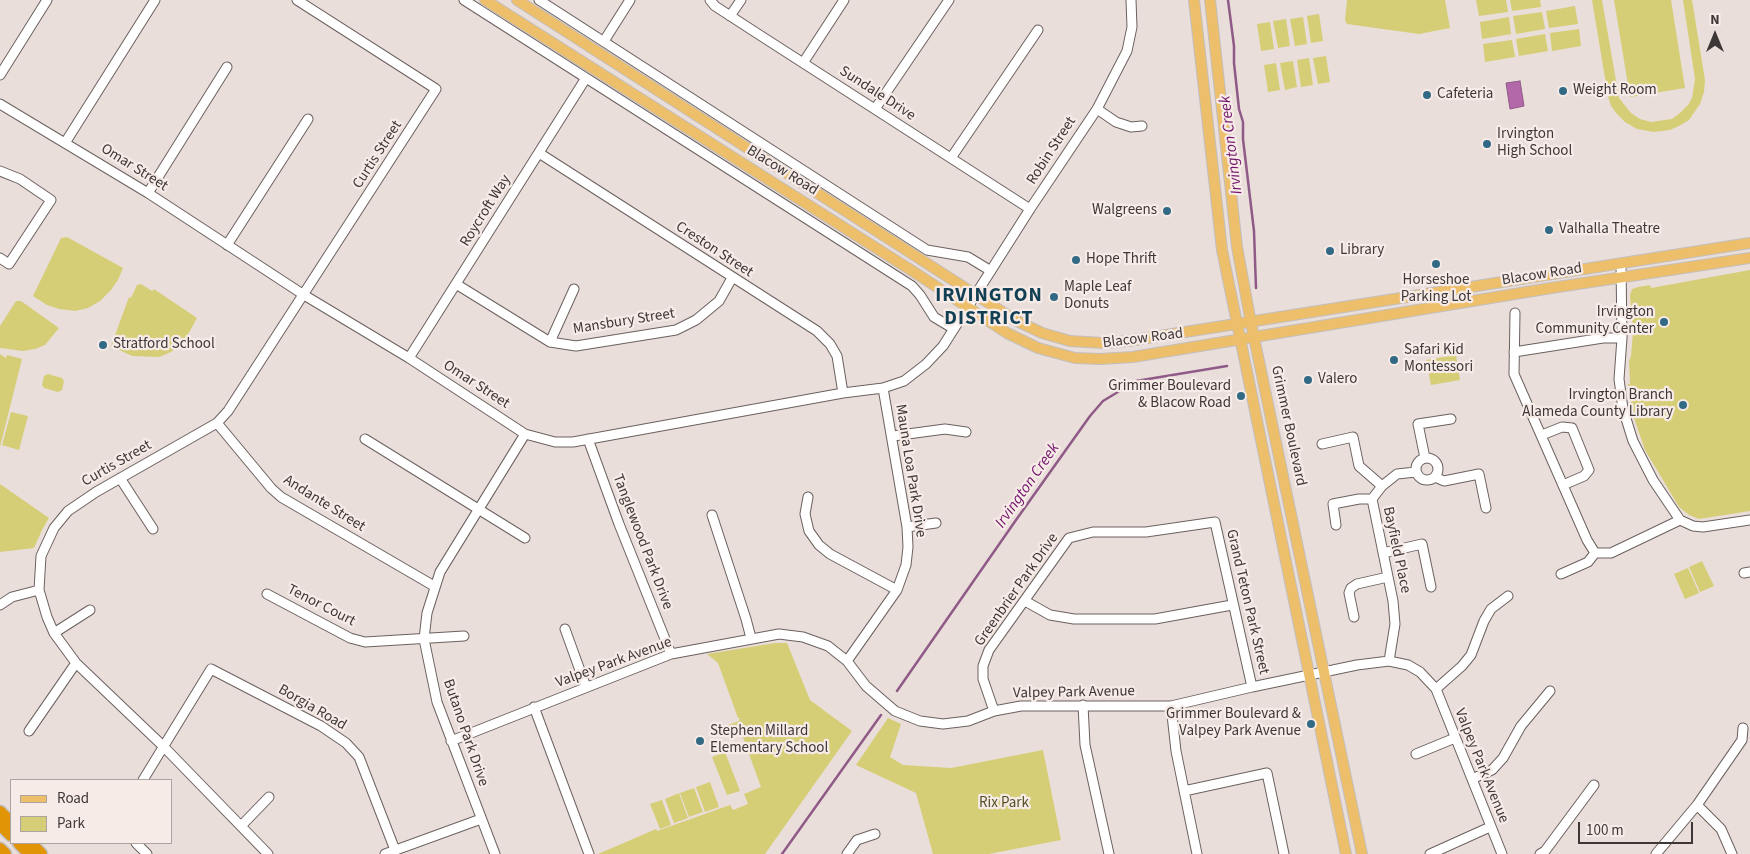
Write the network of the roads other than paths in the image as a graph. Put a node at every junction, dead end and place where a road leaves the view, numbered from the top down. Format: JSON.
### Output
{"nodes":[{"id":1,"x":47,"y":0,"type":"edge"},
{"id":2,"x":155,"y":0,"type":"edge"},
{"id":3,"x":297,"y":0,"type":"edge"},
{"id":4,"x":464,"y":0,"type":"edge"},
{"id":5,"x":485,"y":0,"type":"edge"},
{"id":6,"x":517,"y":0,"type":"edge"},
{"id":7,"x":539,"y":0,"type":"edge"},
{"id":8,"x":630,"y":0,"type":"edge"},
{"id":9,"x":710,"y":0,"type":"edge"},
{"id":10,"x":741,"y":0,"type":"edge"},
{"id":11,"x":844,"y":0,"type":"edge"},
{"id":12,"x":949,"y":0,"type":"edge"},
{"id":13,"x":1131,"y":0,"type":"edge"},
{"id":14,"x":1194,"y":0,"type":"edge"},
{"id":15,"x":1210,"y":0,"type":"edge"},
{"id":16,"x":730,"y":16,"type":"junction"},
{"id":17,"x":1038,"y":30,"type":"dead end"},
{"id":18,"x":604,"y":41,"type":"junction"},
{"id":19,"x":803,"y":63,"type":"junction"},
{"id":20,"x":227,"y":67,"type":"dead end"},
{"id":21,"x":0,"y":75,"type":"edge"},
{"id":22,"x":586,"y":78,"type":"junction"},
{"id":23,"x":0,"y":104,"type":"edge"},
{"id":24,"x":1096,"y":108,"type":"junction"},
{"id":25,"x":875,"y":109,"type":"junction"},
{"id":26,"x":308,"y":119,"type":"dead end"},
{"id":27,"x":1142,"y":126,"type":"dead end"},
{"id":28,"x":65,"y":143,"type":"junction"},
{"id":29,"x":539,"y":153,"type":"junction"},
{"id":30,"x":951,"y":158,"type":"junction"},
{"id":31,"x":0,"y":171,"type":"edge"},
{"id":32,"x":148,"y":193,"type":"junction"},
{"id":33,"x":1030,"y":209,"type":"junction"},
{"id":34,"x":1750,"y":243,"type":"edge"},
{"id":35,"x":227,"y":245,"type":"junction"},
{"id":36,"x":0,"y":258,"type":"edge"},
{"id":37,"x":1750,"y":258,"type":"edge"},
{"id":38,"x":1621,"y":264,"type":"junction"},
{"id":39,"x":991,"y":271,"type":"junction"},
{"id":40,"x":732,"y":278,"type":"junction"},
{"id":41,"x":1620,"y":278,"type":"junction"},
{"id":42,"x":456,"y":284,"type":"junction"},
{"id":43,"x":574,"y":289,"type":"dead end"},
{"id":44,"x":975,"y":294,"type":"junction"},
{"id":45,"x":304,"y":295,"type":"junction"},
{"id":46,"x":968,"y":306,"type":"junction"},
{"id":47,"x":1515,"y":313,"type":"dead end"},
{"id":48,"x":1251,"y":323,"type":"junction"},
{"id":49,"x":1236,"y":325,"type":"junction"},
{"id":50,"x":954,"y":329,"type":"junction"},
{"id":51,"x":1255,"y":338,"type":"junction"},
{"id":52,"x":1622,"y":338,"type":"junction"},
{"id":53,"x":1239,"y":340,"type":"junction"},
{"id":54,"x":550,"y":342,"type":"junction"},
{"id":55,"x":1514,"y":352,"type":"junction"},
{"id":56,"x":409,"y":358,"type":"junction"},
{"id":57,"x":883,"y":388,"type":"junction"},
{"id":58,"x":843,"y":393,"type":"junction"},
{"id":59,"x":1451,"y":419,"type":"dead end"},
{"id":60,"x":218,"y":422,"type":"junction"},
{"id":61,"x":966,"y":432,"type":"dead end"},
{"id":62,"x":525,"y":434,"type":"junction"},
{"id":63,"x":1542,"y":435,"type":"junction"},
{"id":64,"x":893,"y":436,"type":"junction"},
{"id":65,"x":365,"y":439,"type":"dead end"},
{"id":66,"x":588,"y":439,"type":"junction"},
{"id":67,"x":1322,"y":444,"type":"dead end"},
{"id":68,"x":1425,"y":458,"type":"junction"},
{"id":69,"x":1416,"y":472,"type":"junction"},
{"id":70,"x":1435,"y":477,"type":"junction"},
{"id":71,"x":120,"y":478,"type":"junction"},
{"id":72,"x":1563,"y":485,"type":"junction"},
{"id":73,"x":1382,"y":486,"type":"junction"},
{"id":74,"x":808,"y":497,"type":"dead end"},
{"id":75,"x":1372,"y":499,"type":"junction"},
{"id":76,"x":1486,"y":508,"type":"dead end"},
{"id":77,"x":478,"y":509,"type":"junction"},
{"id":78,"x":712,"y":514,"type":"dead end"},
{"id":79,"x":1680,"y":520,"type":"junction"},
{"id":80,"x":1750,"y":520,"type":"edge"},
{"id":81,"x":1215,"y":522,"type":"joint"},
{"id":82,"x":936,"y":523,"type":"dead end"},
{"id":83,"x":1336,"y":525,"type":"dead end"},
{"id":84,"x":907,"y":526,"type":"junction"},
{"id":85,"x":153,"y":529,"type":"dead end"},
{"id":86,"x":524,"y":538,"type":"dead end"},
{"id":87,"x":1383,"y":553,"type":"junction"},
{"id":88,"x":1595,"y":553,"type":"junction"},
{"id":89,"x":1561,"y":574,"type":"dead end"},
{"id":90,"x":1388,"y":577,"type":"junction"},
{"id":91,"x":434,"y":586,"type":"junction"},
{"id":92,"x":1431,"y":587,"type":"dead end"},
{"id":93,"x":39,"y":590,"type":"junction"},
{"id":94,"x":897,"y":590,"type":"junction"},
{"id":95,"x":267,"y":594,"type":"dead end"},
{"id":96,"x":1508,"y":596,"type":"dead end"},
{"id":97,"x":1024,"y":601,"type":"junction"},
{"id":98,"x":1232,"y":604,"type":"junction"},
{"id":99,"x":0,"y":605,"type":"edge"},
{"id":100,"x":90,"y":610,"type":"dead end"},
{"id":101,"x":1354,"y":617,"type":"dead end"},
{"id":102,"x":565,"y":629,"type":"dead end"},
{"id":103,"x":54,"y":633,"type":"junction"},
{"id":104,"x":464,"y":636,"type":"dead end"},
{"id":105,"x":751,"y":638,"type":"junction"},
{"id":106,"x":424,"y":640,"type":"junction"},
{"id":107,"x":671,"y":654,"type":"junction"},
{"id":108,"x":847,"y":661,"type":"junction"},
{"id":109,"x":1390,"y":661,"type":"junction"},
{"id":110,"x":76,"y":663,"type":"junction"},
{"id":111,"x":1324,"y":672,"type":"junction"},
{"id":112,"x":1309,"y":675,"type":"junction"},
{"id":113,"x":586,"y":687,"type":"junction"},
{"id":114,"x":1252,"y":687,"type":"junction"},
{"id":115,"x":1436,"y":689,"type":"junction"},
{"id":116,"x":1550,"y":691,"type":"dead end"},
{"id":117,"x":1082,"y":705,"type":"junction"},
{"id":118,"x":1171,"y":706,"type":"junction"},
{"id":119,"x":534,"y":707,"type":"junction"},
{"id":120,"x":994,"y":711,"type":"junction"},
{"id":121,"x":1743,"y":728,"type":"dead end"},
{"id":122,"x":29,"y":732,"type":"dead end"},
{"id":123,"x":1455,"y":738,"type":"junction"},
{"id":124,"x":451,"y":741,"type":"junction"},
{"id":125,"x":162,"y":746,"type":"junction"},
{"id":126,"x":1416,"y":754,"type":"dead end"},
{"id":127,"x":144,"y":779,"type":"edge"},
{"id":128,"x":1472,"y":779,"type":"junction"},
{"id":129,"x":1594,"y":785,"type":"dead end"},
{"id":130,"x":1184,"y":791,"type":"junction"},
{"id":131,"x":269,"y":798,"type":"dead end"},
{"id":132,"x":1696,"y":805,"type":"junction"},
{"id":133,"x":0,"y":812,"type":"edge"},
{"id":134,"x":481,"y":819,"type":"junction"},
{"id":135,"x":10,"y":823,"type":"edge"},
{"id":136,"x":0,"y":824,"type":"edge"},
{"id":137,"x":241,"y":826,"type":"junction"},
{"id":138,"x":1490,"y":827,"type":"junction"},
{"id":139,"x":10,"y":834,"type":"edge"},
{"id":140,"x":875,"y":834,"type":"dead end"},
{"id":141,"x":20,"y":844,"type":"edge"},
{"id":142,"x":31,"y":844,"type":"edge"},
{"id":143,"x":137,"y":844,"type":"edge"},
{"id":144,"x":0,"y":849,"type":"edge"},
{"id":145,"x":395,"y":850,"type":"junction"},
{"id":146,"x":5,"y":854,"type":"edge"},
{"id":147,"x":30,"y":854,"type":"edge"},
{"id":148,"x":41,"y":854,"type":"edge"},
{"id":149,"x":147,"y":854,"type":"edge"},
{"id":150,"x":268,"y":854,"type":"edge"},
{"id":151,"x":385,"y":854,"type":"edge"},
{"id":152,"x":494,"y":854,"type":"edge"},
{"id":153,"x":589,"y":854,"type":"edge"},
{"id":154,"x":846,"y":854,"type":"edge"},
{"id":155,"x":1109,"y":854,"type":"edge"},
{"id":156,"x":1197,"y":854,"type":"edge"},
{"id":157,"x":1284,"y":854,"type":"edge"},
{"id":158,"x":1346,"y":854,"type":"edge"},
{"id":159,"x":1362,"y":854,"type":"edge"},
{"id":160,"x":1430,"y":854,"type":"edge"},
{"id":161,"x":1502,"y":854,"type":"edge"},
{"id":162,"x":1540,"y":854,"type":"edge"},
{"id":163,"x":1656,"y":854,"type":"edge"},
{"id":164,"x":1732,"y":854,"type":"edge"}],
"edges":[{"from":1,"to":21,"type":"street"},
{"from":2,"to":28,"type":"street"},
{"from":3,"to":45,"type":"street","name":"Curtis Street"},
{"from":4,"to":22,"type":"street","name":"Blacow Road"},
{"from":5,"to":46,"type":"main road","name":"Blacow Road"},
{"from":6,"to":44,"type":"main road","name":"Blacow Road"},
{"from":7,"to":18,"type":"street","name":"Blacow Road"},
{"from":8,"to":18,"type":"street"},
{"from":9,"to":16,"type":"street","name":"Sundale Drive"},
{"from":10,"to":16,"type":"street"},
{"from":11,"to":19,"type":"street"},
{"from":12,"to":25,"type":"street"},
{"from":13,"to":24,"type":"street","name":"Robin Street"},
{"from":14,"to":49,"type":"main road","name":"Grimmer Boulevard"},
{"from":15,"to":48,"type":"main road","name":"Grimmer Boulevard"},
{"from":16,"to":19,"type":"street","name":"Sundale Drive"},
{"from":17,"to":30,"type":"street"},
{"from":18,"to":39,"type":"street","name":"Blacow Road"},
{"from":19,"to":25,"type":"street","name":"Sundale Drive"},
{"from":20,"to":32,"type":"street"},
{"from":22,"to":29,"type":"street","name":"Roycroft Way"},
{"from":22,"to":50,"type":"street","name":"Blacow Road"},
{"from":23,"to":28,"type":"street","name":"Omar Street"},
{"from":24,"to":27,"type":"street"},
{"from":24,"to":33,"type":"street","name":"Robin Street"},
{"from":25,"to":30,"type":"street","name":"Sundale Drive"},
{"from":26,"to":35,"type":"street"},
{"from":28,"to":32,"type":"street","name":"Omar Street"},
{"from":29,"to":40,"type":"street","name":"Creston Street"},
{"from":29,"to":42,"type":"street","name":"Roycroft Way"},
{"from":30,"to":33,"type":"street","name":"Sundale Drive"},
{"from":31,"to":36,"type":"street"},
{"from":32,"to":35,"type":"street","name":"Omar Street"},
{"from":33,"to":39,"type":"street","name":"Robin Street"},
{"from":34,"to":38,"type":"main road","name":"Blacow Road"},
{"from":35,"to":45,"type":"street","name":"Omar Street"},
{"from":37,"to":41,"type":"main road","name":"Blacow Road"},
{"from":38,"to":41,"type":"street"},
{"from":38,"to":48,"type":"main road","name":"Blacow Road"},
{"from":39,"to":44,"type":"street","name":"Robin Street"},
{"from":40,"to":54,"type":"street","name":"Mansbury Street"},
{"from":40,"to":58,"type":"street","name":"Creston Street"},
{"from":41,"to":51,"type":"main road","name":"Blacow Road"},
{"from":41,"to":52,"type":"street"},
{"from":42,"to":54,"type":"street","name":"Mansbury Street"},
{"from":42,"to":56,"type":"street","name":"Roycroft Way"},
{"from":43,"to":54,"type":"street"},
{"from":44,"to":46,"type":"street","name":"Robin Street"},
{"from":44,"to":49,"type":"main road","name":"Blacow Road"},
{"from":45,"to":56,"type":"street","name":"Omar Street"},
{"from":45,"to":60,"type":"street","name":"Curtis Street"},
{"from":46,"to":50,"type":"street","name":"Omar Street"},
{"from":46,"to":53,"type":"main road","name":"Blacow Road"},
{"from":47,"to":55,"type":"street"},
{"from":48,"to":49,"type":"main road","name":"Blacow Road"},
{"from":48,"to":51,"type":"main road","name":"Grimmer Boulevard"},
{"from":49,"to":53,"type":"main road","name":"Grimmer Boulevard"},
{"from":50,"to":57,"type":"street","name":"Omar Street"},
{"from":51,"to":53,"type":"main road","name":"Blacow Road"},
{"from":51,"to":111,"type":"main road","name":"Grimmer Boulevard"},
{"from":52,"to":55,"type":"street"},
{"from":52,"to":79,"type":"street"},
{"from":53,"to":112,"type":"main road","name":"Grimmer Boulevard"},
{"from":55,"to":63,"type":"street"},
{"from":56,"to":62,"type":"street","name":"Omar Street"},
{"from":57,"to":58,"type":"street","name":"Omar Street"},
{"from":57,"to":64,"type":"street","name":"Mauna Loa Park Drive"},
{"from":58,"to":66,"type":"street","name":"Omar Street"},
{"from":59,"to":68,"type":"street"},
{"from":60,"to":71,"type":"street","name":"Curtis Street"},
{"from":60,"to":91,"type":"street","name":"Andante Street"},
{"from":61,"to":64,"type":"street"},
{"from":62,"to":66,"type":"street","name":"Omar Street"},
{"from":62,"to":77,"type":"street","name":"Butano Park Drive"},
{"from":63,"to":72,"type":"street"},
{"from":63,"to":72,"type":"street"},
{"from":64,"to":84,"type":"street","name":"Mauna Loa Park Drive"},
{"from":65,"to":77,"type":"street"},
{"from":66,"to":107,"type":"street","name":"Tanglewood Park Drive"},
{"from":67,"to":73,"type":"street"},
{"from":68,"to":69,"type":"street"},
{"from":68,"to":70,"type":"street"},
{"from":69,"to":70,"type":"street","name":"Bayfield Place"},
{"from":69,"to":73,"type":"street","name":"Bayfield Place"},
{"from":70,"to":76,"type":"street"},
{"from":71,"to":85,"type":"street"},
{"from":71,"to":93,"type":"street","name":"Curtis Street"},
{"from":72,"to":88,"type":"street"},
{"from":73,"to":75,"type":"street","name":"Bayfield Place"},
{"from":74,"to":94,"type":"street"},
{"from":75,"to":83,"type":"street"},
{"from":75,"to":87,"type":"street","name":"Bayfield Place"},
{"from":77,"to":86,"type":"street"},
{"from":77,"to":91,"type":"street","name":"Butano Park Drive"},
{"from":78,"to":105,"type":"street"},
{"from":79,"to":80,"type":"street"},
{"from":79,"to":88,"type":"street"},
{"from":81,"to":97,"type":"street","name":"Greenbrier Park Drive"},
{"from":81,"to":98,"type":"street","name":"Grand Teton Park Street"},
{"from":82,"to":84,"type":"street"},
{"from":84,"to":94,"type":"street","name":"Mauna Loa Park Drive"},
{"from":87,"to":90,"type":"street","name":"Bayfield Place"},
{"from":87,"to":92,"type":"street"},
{"from":88,"to":89,"type":"street"},
{"from":90,"to":101,"type":"street"},
{"from":90,"to":109,"type":"street","name":"Bayfield Place"},
{"from":91,"to":106,"type":"street","name":"Butano Park Drive"},
{"from":93,"to":99,"type":"street"},
{"from":93,"to":103,"type":"street","name":"Curtis Street"},
{"from":94,"to":108,"type":"street","name":"Mauna Loa Park Drive"},
{"from":95,"to":106,"type":"street","name":"Tenor Court"},
{"from":96,"to":115,"type":"street"},
{"from":97,"to":98,"type":"street"},
{"from":97,"to":120,"type":"street","name":"Greenbrier Park Drive"},
{"from":98,"to":114,"type":"street","name":"Grand Teton Park Street"},
{"from":100,"to":103,"type":"street"},
{"from":102,"to":113,"type":"street"},
{"from":103,"to":110,"type":"street","name":"Curtis Street"},
{"from":104,"to":106,"type":"street","name":"Tenor Court"},
{"from":105,"to":107,"type":"street","name":"Valpey Park Avenue"},
{"from":105,"to":108,"type":"street","name":"Valpey Park Avenue"},
{"from":106,"to":124,"type":"street","name":"Butano Park Drive"},
{"from":107,"to":113,"type":"street","name":"Valpey Park Avenue"},
{"from":108,"to":120,"type":"street","name":"Valpey Park Avenue"},
{"from":109,"to":111,"type":"street","name":"Valpey Park Avenue"},
{"from":109,"to":115,"type":"street","name":"Valpey Park Avenue"},
{"from":110,"to":122,"type":"street"},
{"from":110,"to":125,"type":"street","name":"Curtis Street"},
{"from":111,"to":112,"type":"street","name":"Valpey Park Avenue"},
{"from":111,"to":159,"type":"main road","name":"Grimmer Boulevard"},
{"from":112,"to":114,"type":"street","name":"Valpey Park Avenue"},
{"from":112,"to":158,"type":"main road","name":"Grimmer Boulevard"},
{"from":113,"to":119,"type":"street","name":"Valpey Park Avenue"},
{"from":114,"to":118,"type":"street","name":"Valpey Park Avenue"},
{"from":115,"to":123,"type":"street","name":"Valpey Park Avenue"},
{"from":116,"to":128,"type":"street"},
{"from":117,"to":118,"type":"street","name":"Valpey Park Avenue"},
{"from":117,"to":120,"type":"street","name":"Valpey Park Avenue"},
{"from":117,"to":155,"type":"street"},
{"from":118,"to":130,"type":"street"},
{"from":119,"to":124,"type":"street","name":"Valpey Park Avenue"},
{"from":119,"to":153,"type":"street"},
{"from":121,"to":132,"type":"street"},
{"from":123,"to":126,"type":"street"},
{"from":123,"to":128,"type":"street","name":"Valpey Park Avenue"},
{"from":124,"to":134,"type":"street","name":"Butano Park Drive"},
{"from":125,"to":127,"type":"street"},
{"from":125,"to":137,"type":"street","name":"Curtis Street"},
{"from":125,"to":145,"type":"street","name":"Borgia Road"},
{"from":128,"to":138,"type":"street","name":"Valpey Park Avenue"},
{"from":129,"to":162,"type":"street"},
{"from":130,"to":156,"type":"street"},
{"from":130,"to":157,"type":"street"},
{"from":131,"to":137,"type":"street"},
{"from":132,"to":163,"type":"street"},
{"from":132,"to":164,"type":"street"},
{"from":133,"to":135,"type":"highway"},
{"from":134,"to":145,"type":"street"},
{"from":134,"to":152,"type":"street","name":"Butano Park Drive"},
{"from":136,"to":139,"type":"highway"},
{"from":137,"to":150,"type":"street","name":"Curtis Street"},
{"from":138,"to":160,"type":"street"},
{"from":138,"to":161,"type":"street","name":"Valpey Park Avenue"},
{"from":140,"to":154,"type":"street"},
{"from":141,"to":147,"type":"highway"},
{"from":142,"to":148,"type":"highway"},
{"from":143,"to":149,"type":"street"},
{"from":144,"to":146,"type":"highway"},
{"from":145,"to":151,"type":"street"}]}
